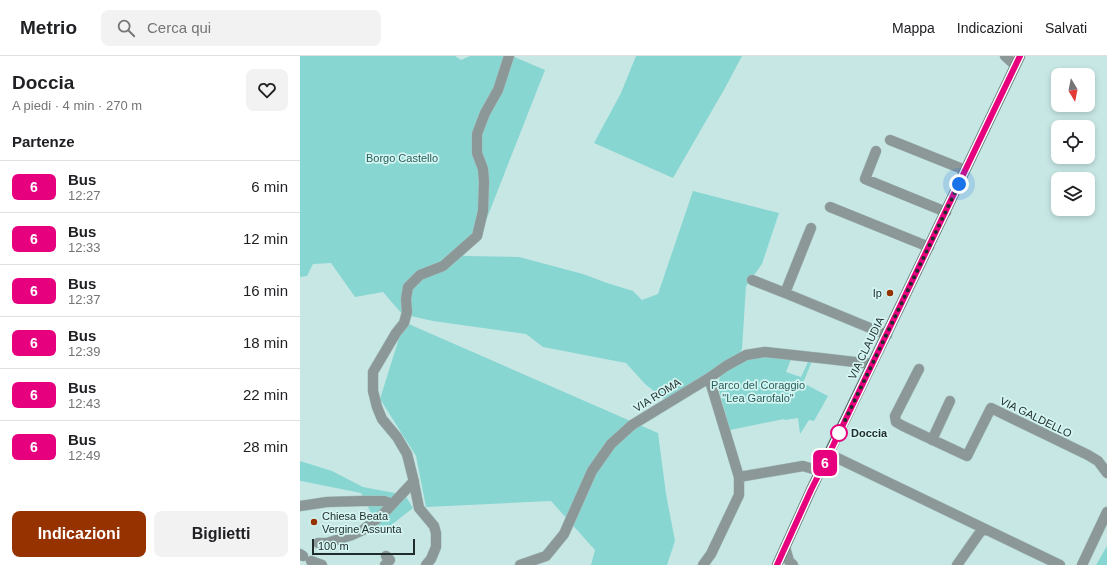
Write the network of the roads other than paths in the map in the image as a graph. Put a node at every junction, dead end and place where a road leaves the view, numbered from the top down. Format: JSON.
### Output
{"nodes":[{"id":1,"x":509,"y":56,"type":"edge"},
{"id":2,"x":1005,"y":56,"type":"edge"},
{"id":3,"x":1017,"y":61,"type":"edge"},
{"id":4,"x":890,"y":140,"type":"dead end"},
{"id":5,"x":876,"y":151,"type":"dead end"},
{"id":6,"x":965,"y":170,"type":"junction"},
{"id":7,"x":830,"y":207,"type":"dead end"},
{"id":8,"x":946,"y":212,"type":"junction"},
{"id":9,"x":810,"y":228,"type":"dead end"},
{"id":10,"x":928,"y":247,"type":"junction"},
{"id":11,"x":752,"y":280,"type":"dead end"},
{"id":12,"x":785,"y":293,"type":"junction"},
{"id":13,"x":886,"y":335,"type":"junction"},
{"id":14,"x":872,"y":364,"type":"junction"},
{"id":15,"x":918,"y":369,"type":"dead end"},
{"id":16,"x":709,"y":378,"type":"junction"},
{"id":17,"x":950,"y":401,"type":"dead end"},
{"id":18,"x":932,"y":440,"type":"junction"},
{"id":19,"x":829,"y":454,"type":"junction"},
{"id":20,"x":820,"y":471,"type":"junction"},
{"id":21,"x":1107,"y":473,"type":"edge"},
{"id":22,"x":739,"y":477,"type":"junction"},
{"id":23,"x":414,"y":481,"type":"junction"},
{"id":24,"x":392,"y":504,"type":"junction"},
{"id":25,"x":300,"y":506,"type":"edge"},
{"id":26,"x":1107,"y":512,"type":"edge"},
{"id":27,"x":983,"y":528,"type":"junction"},
{"id":28,"x":318,"y":543,"type":"dead end"},
{"id":29,"x":785,"y":547,"type":"junction"},
{"id":30,"x":305,"y":557,"type":"edge"},
{"id":31,"x":322,"y":565,"type":"edge"},
{"id":32,"x":426,"y":565,"type":"edge"},
{"id":33,"x":520,"y":565,"type":"edge"},
{"id":34,"x":703,"y":565,"type":"edge"},
{"id":35,"x":778,"y":565,"type":"edge"},
{"id":36,"x":792,"y":565,"type":"edge"},
{"id":37,"x":957,"y":565,"type":"edge"},
{"id":38,"x":1060,"y":565,"type":"edge"},
{"id":39,"x":1082,"y":565,"type":"edge"}],
"edges":[{"from":1,"to":23,"type":"street"},
{"from":2,"to":3,"type":"street"},
{"from":3,"to":6,"type":"main road","name":"VIA CLAUDIA"},
{"from":4,"to":6,"type":"street"},
{"from":5,"to":8,"type":"street"},
{"from":6,"to":8,"type":"main road","name":"VIA CLAUDIA"},
{"from":7,"to":10,"type":"street"},
{"from":8,"to":10,"type":"main road","name":"VIA CLAUDIA"},
{"from":9,"to":12,"type":"street"},
{"from":10,"to":13,"type":"main road","name":"VIA CLAUDIA"},
{"from":11,"to":12,"type":"street"},
{"from":12,"to":13,"type":"street"},
{"from":13,"to":14,"type":"main road","name":"VIA CLAUDIA"},
{"from":14,"to":16,"type":"street","name":"VIA ROMA"},
{"from":14,"to":19,"type":"main road","name":"VIA CLAUDIA"},
{"from":15,"to":18,"type":"street","name":"VIA GALDELLO"},
{"from":16,"to":22,"type":"street"},
{"from":16,"to":33,"type":"street","name":"VIA ROMA"},
{"from":17,"to":18,"type":"street"},
{"from":18,"to":21,"type":"street","name":"VIA GALDELLO"},
{"from":19,"to":20,"type":"main road","name":"VIA CLAUDIA"},
{"from":19,"to":27,"type":"street"},
{"from":20,"to":22,"type":"street"},
{"from":20,"to":29,"type":"main road","name":"VIA CLAUDIA"},
{"from":22,"to":34,"type":"street"},
{"from":23,"to":24,"type":"street"},
{"from":23,"to":32,"type":"street"},
{"from":24,"to":25,"type":"street"},
{"from":24,"to":28,"type":"street"},
{"from":26,"to":39,"type":"street"},
{"from":27,"to":37,"type":"street"},
{"from":27,"to":38,"type":"street"},
{"from":29,"to":35,"type":"main road","name":"VIA CLAUDIA"},
{"from":29,"to":36,"type":"street"},
{"from":30,"to":31,"type":"street"},
{"from":35,"to":36,"type":"street"}]}
